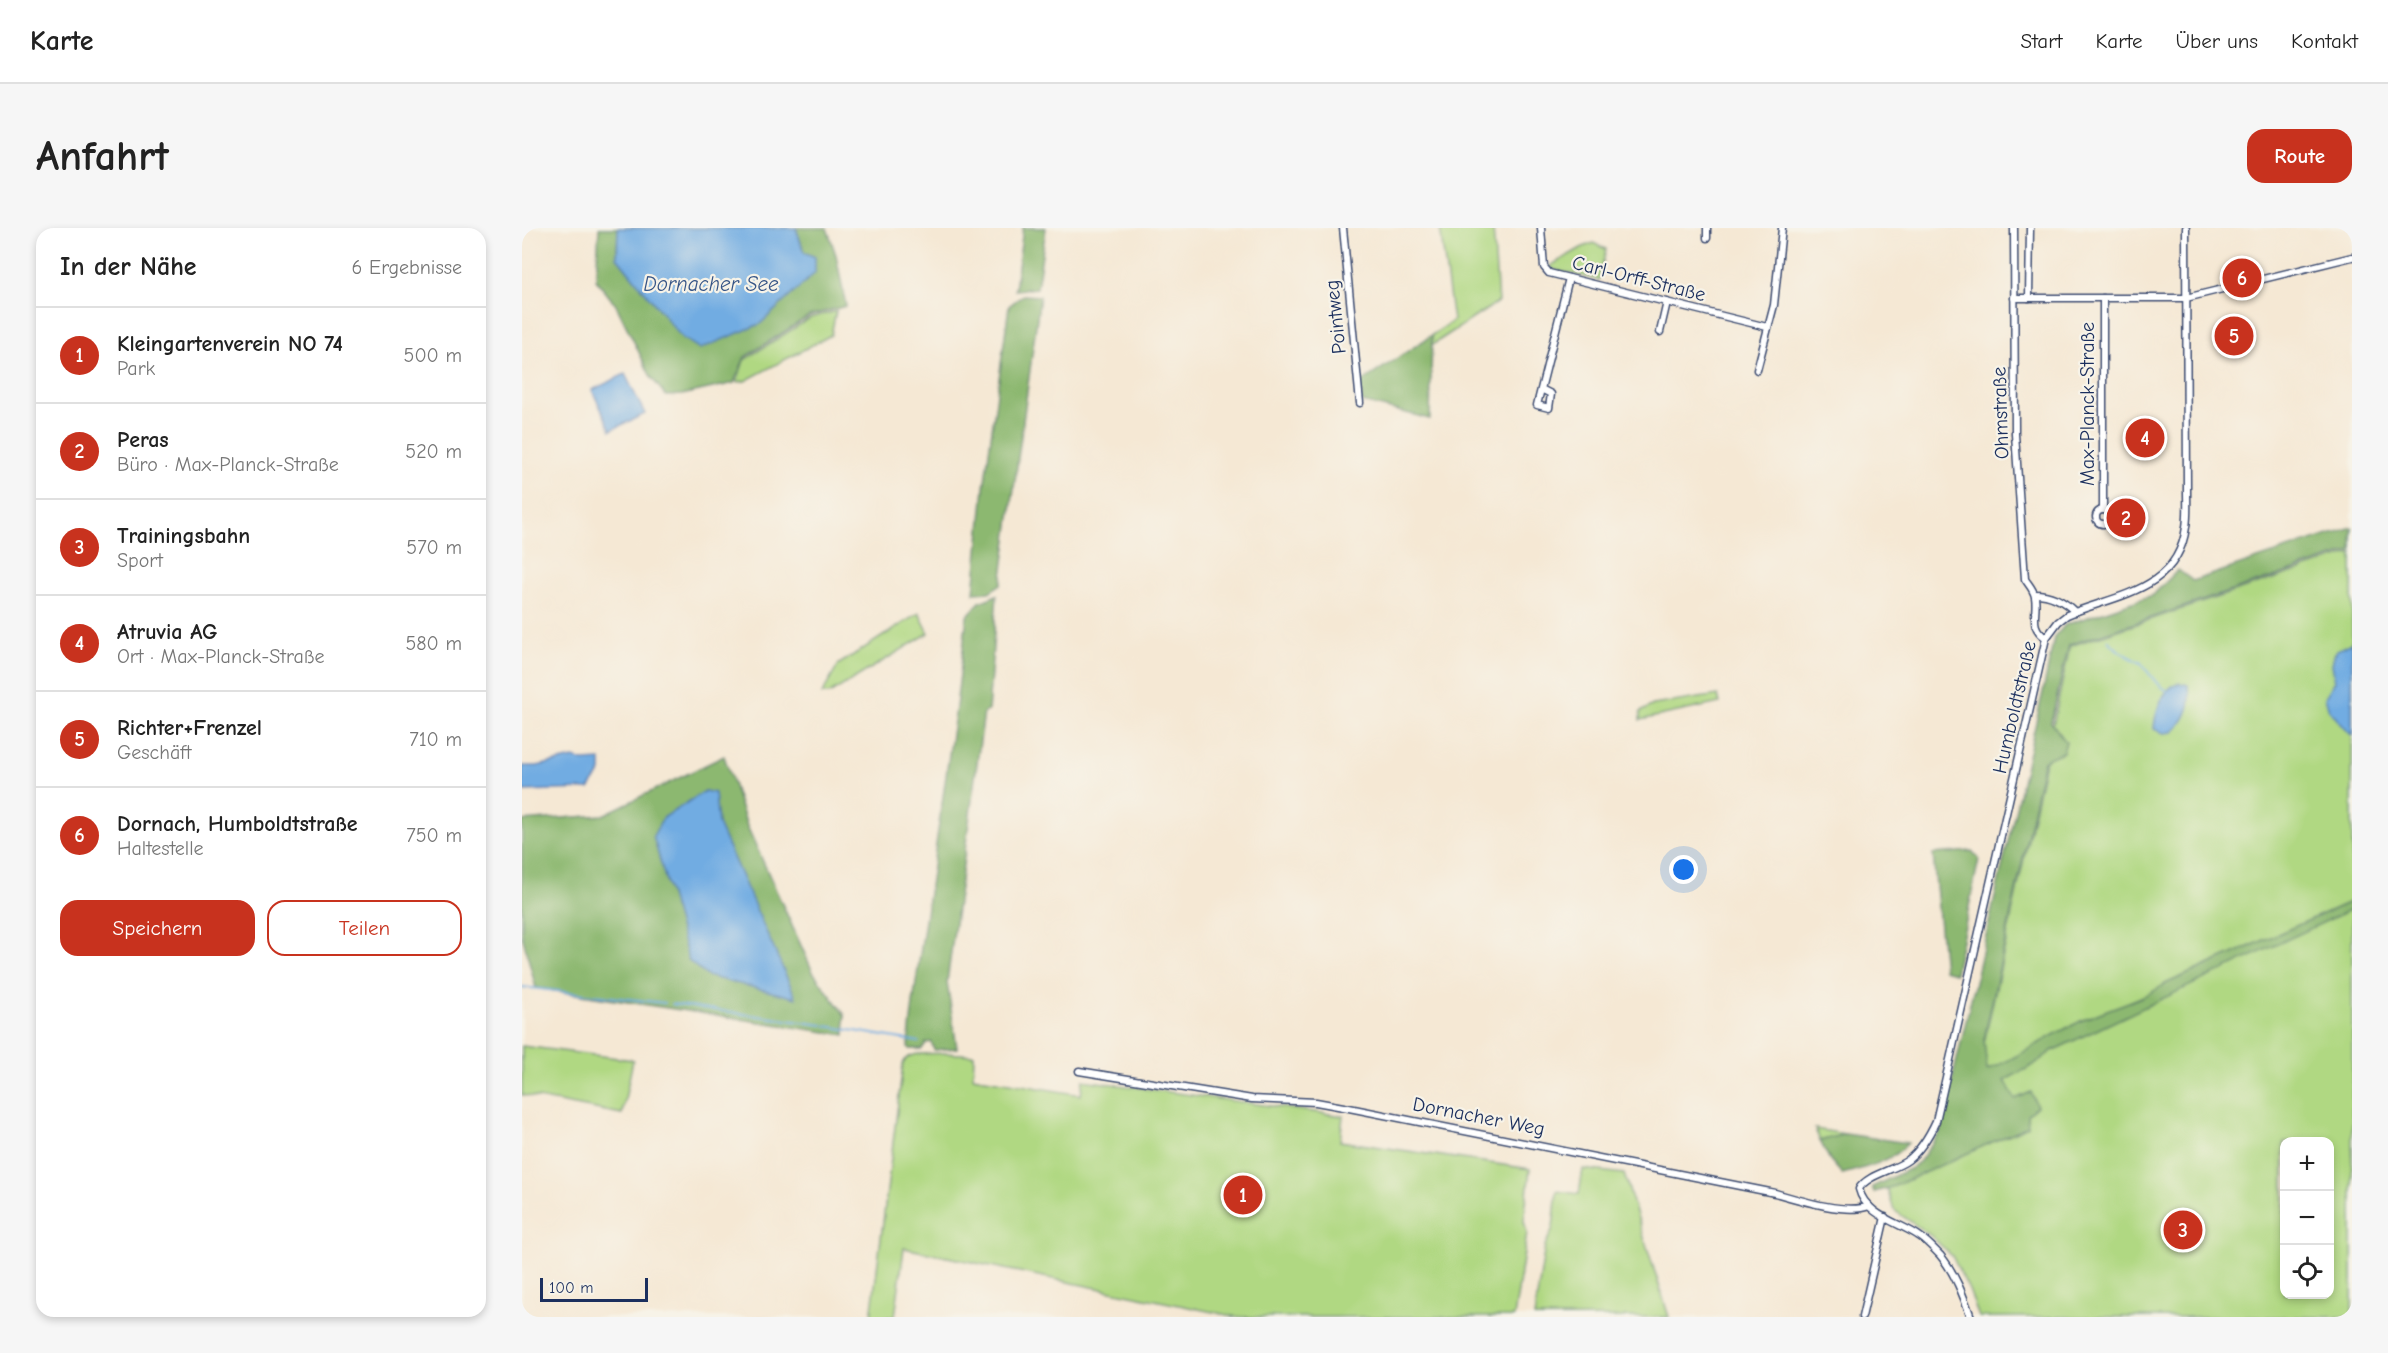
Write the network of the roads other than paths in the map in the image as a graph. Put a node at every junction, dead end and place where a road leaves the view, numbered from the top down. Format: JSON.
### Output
{"nodes":[{"id":1,"x":1343,"y":228,"type":"edge"},
{"id":2,"x":1541,"y":228,"type":"edge"},
{"id":3,"x":1707,"y":228,"type":"edge"},
{"id":4,"x":1782,"y":228,"type":"edge"},
{"id":5,"x":2014,"y":228,"type":"edge"},
{"id":6,"x":2030,"y":228,"type":"edge"},
{"id":7,"x":2186,"y":228,"type":"edge"},
{"id":8,"x":1707,"y":238,"type":"dead end"},
{"id":9,"x":2352,"y":257,"type":"edge"},
{"id":10,"x":1569,"y":278,"type":"junction"},
{"id":11,"x":2014,"y":297,"type":"junction"},
{"id":12,"x":2029,"y":298,"type":"junction"},
{"id":13,"x":2103,"y":298,"type":"junction"},
{"id":14,"x":2186,"y":298,"type":"junction"},
{"id":15,"x":1667,"y":302,"type":"junction"},
{"id":16,"x":1767,"y":327,"type":"junction"},
{"id":17,"x":1660,"y":332,"type":"dead end"},
{"id":18,"x":1757,"y":370,"type":"dead end"},
{"id":19,"x":1541,"y":389,"type":"dead end"},
{"id":20,"x":1360,"y":403,"type":"dead end"},
{"id":21,"x":2103,"y":510,"type":"dead end"},
{"id":22,"x":2035,"y":594,"type":"junction"},
{"id":23,"x":2075,"y":612,"type":"junction"},
{"id":24,"x":2046,"y":638,"type":"junction"},
{"id":25,"x":1079,"y":1071,"type":"dead end"},
{"id":26,"x":1869,"y":1206,"type":"junction"},
{"id":27,"x":1885,"y":1217,"type":"junction"},
{"id":28,"x":1862,"y":1317,"type":"edge"},
{"id":29,"x":1971,"y":1317,"type":"edge"}],
"edges":[{"from":1,"to":20,"type":"street","name":"Pointweg"},
{"from":2,"to":10,"type":"street","name":"Carl-Orff-Straße"},
{"from":3,"to":8,"type":"street"},
{"from":4,"to":16,"type":"street"},
{"from":5,"to":11,"type":"street","name":"Ohmstraße"},
{"from":6,"to":12,"type":"street"},
{"from":7,"to":14,"type":"street","name":"Humboldtstraße"},
{"from":9,"to":14,"type":"street"},
{"from":10,"to":15,"type":"street","name":"Carl-Orff-Straße"},
{"from":10,"to":19,"type":"street"},
{"from":11,"to":12,"type":"street"},
{"from":11,"to":22,"type":"street","name":"Ohmstraße"},
{"from":12,"to":13,"type":"street"},
{"from":13,"to":14,"type":"street"},
{"from":13,"to":21,"type":"street","name":"Max-Planck-Straße"},
{"from":14,"to":23,"type":"street","name":"Humboldtstraße"},
{"from":15,"to":16,"type":"street","name":"Carl-Orff-Straße"},
{"from":15,"to":17,"type":"street"},
{"from":16,"to":18,"type":"street"},
{"from":22,"to":23,"type":"street"},
{"from":22,"to":24,"type":"street","name":"Ohmstraße"},
{"from":23,"to":24,"type":"street","name":"Humboldtstraße"},
{"from":24,"to":26,"type":"street","name":"Humboldtstraße"},
{"from":25,"to":26,"type":"street","name":"Dornacher Weg"},
{"from":26,"to":27,"type":"street"},
{"from":27,"to":28,"type":"street"},
{"from":27,"to":29,"type":"street"}]}
